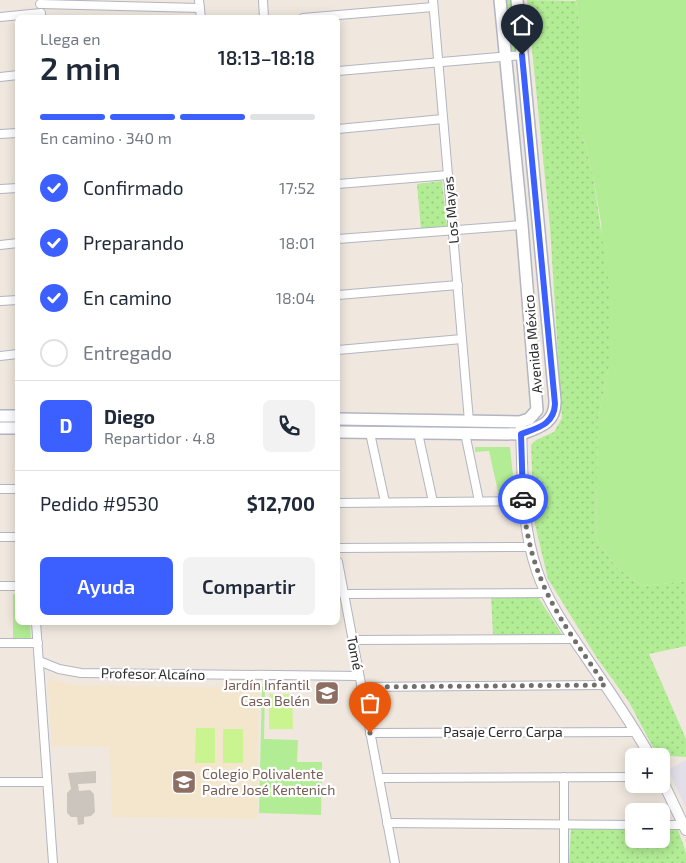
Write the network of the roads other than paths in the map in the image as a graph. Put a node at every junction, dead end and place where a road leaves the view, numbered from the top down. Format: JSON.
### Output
{"nodes":[{"id":1,"x":263,"y":0,"type":"edge"},
{"id":2,"x":500,"y":0,"type":"edge"},
{"id":3,"x":517,"y":0,"type":"edge"},
{"id":4,"x":40,"y":2,"type":"edge"},
{"id":5,"x":433,"y":3,"type":"edge"},
{"id":6,"x":199,"y":4,"type":"edge"},
{"id":7,"x":41,"y":15,"type":"edge"},
{"id":8,"x":264,"y":15,"type":"edge"},
{"id":9,"x":329,"y":15,"type":"edge"},
{"id":10,"x":15,"y":17,"type":"edge"},
{"id":11,"x":0,"y":18,"type":"edge"},
{"id":12,"x":522,"y":55,"type":"junction"},
{"id":13,"x":505,"y":57,"type":"junction"},
{"id":14,"x":438,"y":62,"type":"junction"},
{"id":15,"x":340,"y":71,"type":"edge"},
{"id":16,"x":15,"y":75,"type":"edge"},
{"id":17,"x":0,"y":77,"type":"edge"},
{"id":18,"x":443,"y":119,"type":"junction"},
{"id":19,"x":340,"y":129,"type":"edge"},
{"id":20,"x":15,"y":133,"type":"edge"},
{"id":21,"x":0,"y":134,"type":"edge"},
{"id":22,"x":448,"y":176,"type":"junction"},
{"id":23,"x":340,"y":184,"type":"edge"},
{"id":24,"x":15,"y":188,"type":"edge"},
{"id":25,"x":0,"y":189,"type":"edge"},
{"id":26,"x":522,"y":225,"type":"junction"},
{"id":27,"x":453,"y":230,"type":"junction"},
{"id":28,"x":340,"y":239,"type":"edge"},
{"id":29,"x":15,"y":243,"type":"edge"},
{"id":30,"x":0,"y":245,"type":"edge"},
{"id":31,"x":458,"y":285,"type":"junction"},
{"id":32,"x":340,"y":295,"type":"edge"},
{"id":33,"x":15,"y":300,"type":"edge"},
{"id":34,"x":0,"y":301,"type":"edge"},
{"id":35,"x":462,"y":339,"type":"junction"},
{"id":36,"x":340,"y":350,"type":"edge"},
{"id":37,"x":15,"y":354,"type":"edge"},
{"id":38,"x":0,"y":356,"type":"edge"},
{"id":39,"x":0,"y":416,"type":"edge"},
{"id":40,"x":15,"y":416,"type":"edge"},
{"id":41,"x":340,"y":419,"type":"edge"},
{"id":42,"x":469,"y":421,"type":"junction"},
{"id":43,"x":520,"y":422,"type":"junction"},
{"id":44,"x":0,"y":428,"type":"edge"},
{"id":45,"x":15,"y":428,"type":"edge"},
{"id":46,"x":340,"y":432,"type":"edge"},
{"id":47,"x":370,"y":433,"type":"junction"},
{"id":48,"x":418,"y":433,"type":"junction"},
{"id":49,"x":465,"y":433,"type":"junction"},
{"id":50,"x":521,"y":434,"type":"junction"},
{"id":51,"x":0,"y":488,"type":"edge"},
{"id":52,"x":15,"y":489,"type":"edge"},
{"id":53,"x":523,"y":501,"type":"junction"},
{"id":54,"x":385,"y":502,"type":"junction"},
{"id":55,"x":433,"y":502,"type":"junction"},
{"id":56,"x":479,"y":502,"type":"junction"},
{"id":57,"x":340,"y":503,"type":"edge"},
{"id":58,"x":0,"y":537,"type":"edge"},
{"id":59,"x":15,"y":537,"type":"edge"},
{"id":60,"x":340,"y":548,"type":"edge"},
{"id":61,"x":530,"y":548,"type":"junction"},
{"id":62,"x":340,"y":573,"type":"edge"},
{"id":63,"x":0,"y":586,"type":"edge"},
{"id":64,"x":15,"y":586,"type":"edge"},
{"id":65,"x":546,"y":593,"type":"junction"},
{"id":66,"x":344,"y":594,"type":"junction"},
{"id":67,"x":36,"y":625,"type":"edge"},
{"id":68,"x":573,"y":638,"type":"junction"},
{"id":69,"x":353,"y":640,"type":"junction"},
{"id":70,"x":0,"y":643,"type":"edge"},
{"id":71,"x":38,"y":643,"type":"junction"},
{"id":72,"x":39,"y":661,"type":"junction"},
{"id":73,"x":359,"y":676,"type":"junction"},
{"id":74,"x":605,"y":685,"type":"junction"},
{"id":75,"x":362,"y":687,"type":"junction"},
{"id":76,"x":636,"y":732,"type":"junction"},
{"id":77,"x":370,"y":733,"type":"junction"},
{"id":78,"x":645,"y":748,"type":"edge"},
{"id":79,"x":625,"y":777,"type":"edge"},
{"id":80,"x":379,"y":778,"type":"junction"},
{"id":81,"x":564,"y":778,"type":"junction"},
{"id":82,"x":0,"y":782,"type":"edge"},
{"id":83,"x":47,"y":782,"type":"junction"},
{"id":84,"x":668,"y":793,"type":"edge"},
{"id":85,"x":388,"y":823,"type":"junction"},
{"id":86,"x":564,"y":824,"type":"junction"},
{"id":87,"x":625,"y":825,"type":"edge"},
{"id":88,"x":670,"y":826,"type":"edge"},
{"id":89,"x":685,"y":828,"type":"edge"},
{"id":90,"x":53,"y":863,"type":"edge"},
{"id":91,"x":395,"y":863,"type":"edge"},
{"id":92,"x":564,"y":863,"type":"edge"}],
"edges":[{"from":1,"to":8,"type":"street"},
{"from":2,"to":13,"type":"main road","name":"Avenida México"},
{"from":3,"to":12,"type":"main road","name":"Avenida México"},
{"from":4,"to":6,"type":"street"},
{"from":4,"to":7,"type":"street"},
{"from":5,"to":9,"type":"street"},
{"from":5,"to":14,"type":"street","name":"Los Mayas"},
{"from":10,"to":11,"type":"street"},
{"from":12,"to":13,"type":"street"},
{"from":12,"to":50,"type":"main road","name":"Avenida México"},
{"from":13,"to":14,"type":"street"},
{"from":13,"to":26,"type":"main road","name":"Avenida México"},
{"from":14,"to":15,"type":"street"},
{"from":14,"to":18,"type":"street","name":"Los Mayas"},
{"from":16,"to":17,"type":"street"},
{"from":18,"to":19,"type":"street"},
{"from":18,"to":22,"type":"street","name":"Los Mayas"},
{"from":20,"to":21,"type":"street"},
{"from":22,"to":23,"type":"street"},
{"from":22,"to":27,"type":"street","name":"Los Mayas"},
{"from":24,"to":25,"type":"street"},
{"from":26,"to":27,"type":"street"},
{"from":26,"to":43,"type":"main road","name":"Avenida México"},
{"from":27,"to":28,"type":"street"},
{"from":27,"to":31,"type":"street","name":"Los Mayas"},
{"from":29,"to":30,"type":"street"},
{"from":31,"to":32,"type":"street"},
{"from":31,"to":35,"type":"street","name":"Los Mayas"},
{"from":33,"to":34,"type":"street"},
{"from":35,"to":36,"type":"street"},
{"from":35,"to":42,"type":"street","name":"Los Mayas"},
{"from":37,"to":38,"type":"street"},
{"from":39,"to":40,"type":"main road"},
{"from":41,"to":42,"type":"main road"},
{"from":42,"to":43,"type":"main road"},
{"from":43,"to":50,"type":"street"},
{"from":44,"to":45,"type":"main road"},
{"from":46,"to":47,"type":"main road"},
{"from":47,"to":48,"type":"main road"},
{"from":47,"to":54,"type":"street"},
{"from":48,"to":49,"type":"main road"},
{"from":48,"to":55,"type":"street"},
{"from":49,"to":50,"type":"main road"},
{"from":49,"to":56,"type":"street"},
{"from":50,"to":53,"type":"street"},
{"from":51,"to":52,"type":"street"},
{"from":53,"to":56,"type":"street"},
{"from":53,"to":61,"type":"street"},
{"from":54,"to":55,"type":"street"},
{"from":54,"to":57,"type":"street"},
{"from":55,"to":56,"type":"street"},
{"from":58,"to":59,"type":"street"},
{"from":60,"to":61,"type":"street"},
{"from":61,"to":65,"type":"street"},
{"from":62,"to":66,"type":"street","name":"Tomé"},
{"from":63,"to":64,"type":"street"},
{"from":65,"to":66,"type":"street"},
{"from":65,"to":68,"type":"street"},
{"from":66,"to":69,"type":"street","name":"Tomé"},
{"from":67,"to":71,"type":"street"},
{"from":68,"to":69,"type":"street"},
{"from":68,"to":74,"type":"street"},
{"from":69,"to":73,"type":"street","name":"Tomé"},
{"from":70,"to":71,"type":"street"},
{"from":71,"to":72,"type":"street"},
{"from":72,"to":73,"type":"street","name":"Profesor Alcaíno"},
{"from":72,"to":83,"type":"street"},
{"from":73,"to":75,"type":"street","name":"Tomé"},
{"from":74,"to":75,"type":"street"},
{"from":74,"to":76,"type":"street"},
{"from":75,"to":77,"type":"street","name":"Tomé"},
{"from":76,"to":77,"type":"street","name":"Pasaje Cerro Carpa"},
{"from":76,"to":78,"type":"street"},
{"from":77,"to":80,"type":"street","name":"Tomé"},
{"from":79,"to":81,"type":"street"},
{"from":80,"to":81,"type":"street"},
{"from":80,"to":85,"type":"street","name":"Tomé"},
{"from":81,"to":86,"type":"street"},
{"from":82,"to":83,"type":"street"},
{"from":83,"to":90,"type":"street"},
{"from":84,"to":89,"type":"street"},
{"from":85,"to":86,"type":"street"},
{"from":85,"to":91,"type":"street","name":"Tomé"},
{"from":86,"to":87,"type":"street"},
{"from":86,"to":92,"type":"street"},
{"from":88,"to":89,"type":"street"}]}
